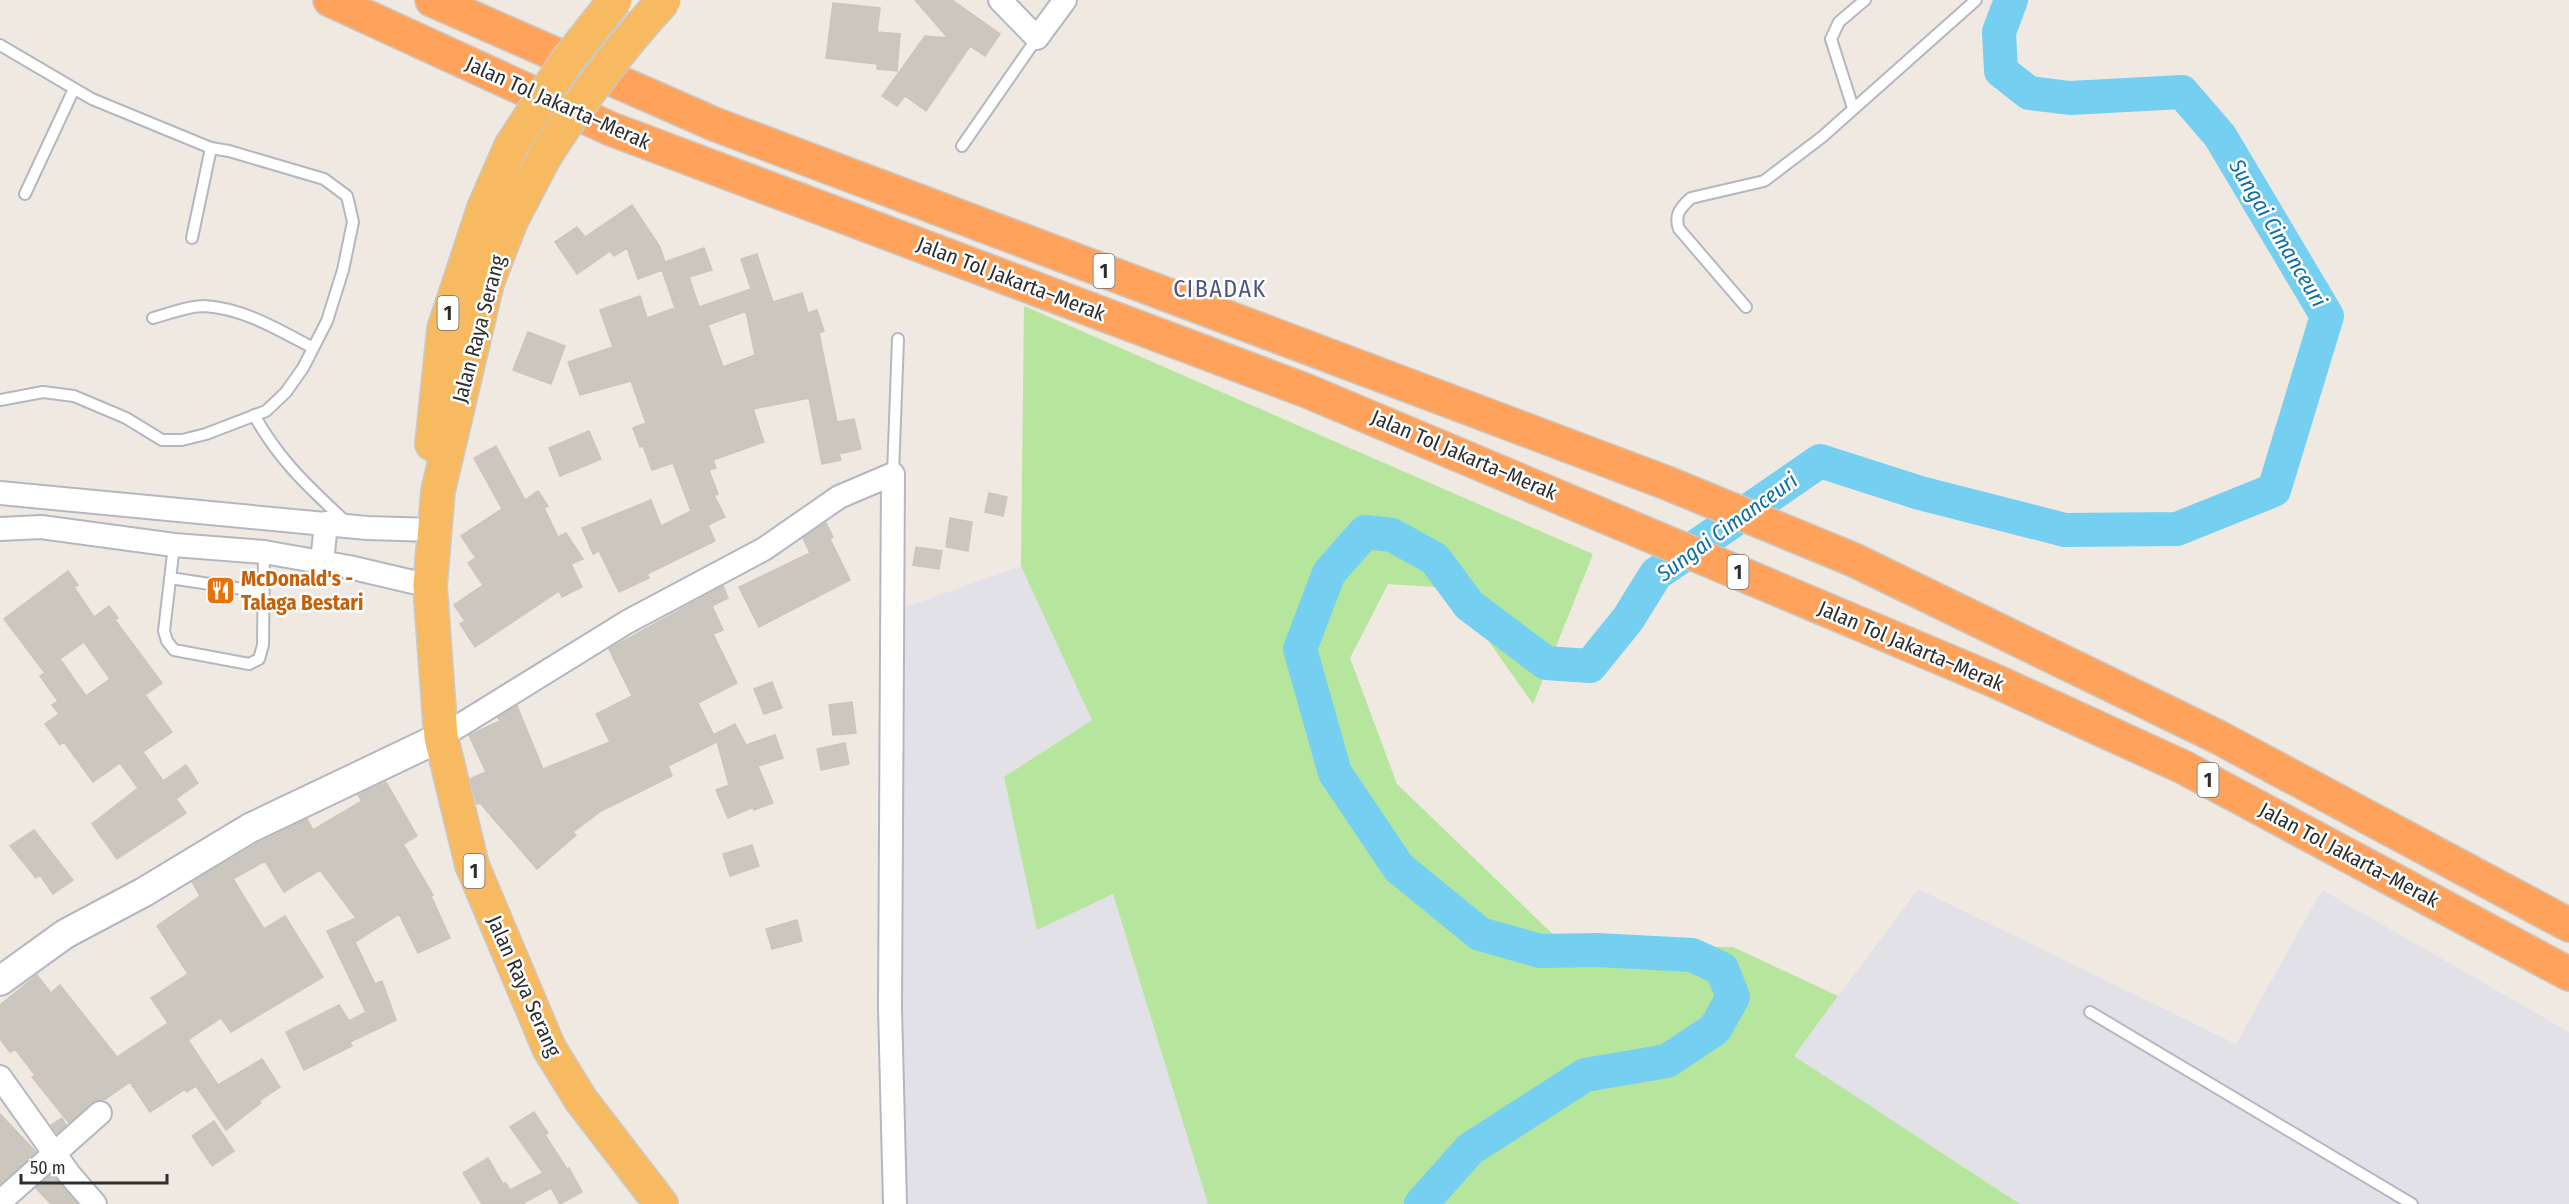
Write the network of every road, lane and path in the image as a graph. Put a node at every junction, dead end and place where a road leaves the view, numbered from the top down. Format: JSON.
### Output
{"nodes":[{"id":1,"x":330,"y":0,"type":"edge"},
{"id":2,"x":432,"y":0,"type":"edge"},
{"id":3,"x":615,"y":0,"type":"edge"},
{"id":4,"x":664,"y":0,"type":"edge"},
{"id":5,"x":1000,"y":0,"type":"edge"},
{"id":6,"x":1065,"y":0,"type":"edge"},
{"id":7,"x":1865,"y":0,"type":"edge"},
{"id":8,"x":1976,"y":0,"type":"edge"},
{"id":9,"x":1036,"y":38,"type":"junction"},
{"id":10,"x":0,"y":45,"type":"edge"},
{"id":11,"x":74,"y":89,"type":"junction"},
{"id":12,"x":1854,"y":108,"type":"junction"},
{"id":13,"x":962,"y":146,"type":"dead end"},
{"id":14,"x":211,"y":148,"type":"junction"},
{"id":15,"x":26,"y":194,"type":"dead end"},
{"id":16,"x":192,"y":238,"type":"dead end"},
{"id":17,"x":1746,"y":306,"type":"dead end"},
{"id":18,"x":153,"y":318,"type":"dead end"},
{"id":19,"x":898,"y":339,"type":"dead end"},
{"id":20,"x":313,"y":348,"type":"junction"},
{"id":21,"x":0,"y":400,"type":"edge"},
{"id":22,"x":254,"y":415,"type":"junction"},
{"id":23,"x":892,"y":474,"type":"junction"},
{"id":24,"x":438,"y":491,"type":"junction"},
{"id":25,"x":0,"y":493,"type":"edge"},
{"id":26,"x":326,"y":523,"type":"junction"},
{"id":27,"x":350,"y":526,"type":"junction"},
{"id":28,"x":0,"y":529,"type":"edge"},
{"id":29,"x":434,"y":530,"type":"junction"},
{"id":30,"x":174,"y":545,"type":"junction"},
{"id":31,"x":264,"y":552,"type":"junction"},
{"id":32,"x":322,"y":563,"type":"junction"},
{"id":33,"x":170,"y":578,"type":"junction"},
{"id":34,"x":430,"y":586,"type":"junction"},
{"id":35,"x":263,"y":592,"type":"junction"},
{"id":36,"x":441,"y":737,"type":"junction"},
{"id":37,"x":2569,"y":925,"type":"edge"},
{"id":38,"x":2569,"y":974,"type":"edge"},
{"id":39,"x":0,"y":981,"type":"edge"},
{"id":40,"x":2090,"y":1012,"type":"dead end"},
{"id":41,"x":0,"y":1077,"type":"edge"},
{"id":42,"x":100,"y":1113,"type":"dead end"},
{"id":43,"x":54,"y":1152,"type":"junction"},
{"id":44,"x":0,"y":1202,"type":"edge"},
{"id":45,"x":95,"y":1204,"type":"edge"},
{"id":46,"x":660,"y":1204,"type":"edge"},
{"id":47,"x":895,"y":1204,"type":"edge"},
{"id":48,"x":2412,"y":1204,"type":"edge"}],
"edges":[{"from":1,"to":38,"type":"highway","name":"Jalan Tol Jakarta–Merak","number":"1"},
{"from":2,"to":37,"type":"highway","name":"Jalan Tol Jakarta–Merak","number":"1"},
{"from":3,"to":24,"type":"highway","name":"Jalan Raya Serang","number":"1","bridge":true},
{"from":4,"to":24,"type":"highway","name":"Jalan Raya Serang","number":"1","bridge":true},
{"from":5,"to":9,"type":"street"},
{"from":6,"to":9,"type":"street"},
{"from":7,"to":12,"type":"lane"},
{"from":8,"to":12,"type":"lane"},
{"from":9,"to":13,"type":"lane"},
{"from":10,"to":11,"type":"lane"},
{"from":11,"to":14,"type":"lane"},
{"from":11,"to":15,"type":"lane"},
{"from":12,"to":17,"type":"lane"},
{"from":14,"to":16,"type":"lane"},
{"from":14,"to":20,"type":"lane"},
{"from":18,"to":20,"type":"lane"},
{"from":19,"to":23,"type":"lane"},
{"from":20,"to":22,"type":"lane"},
{"from":21,"to":22,"type":"lane"},
{"from":22,"to":27,"type":"lane"},
{"from":23,"to":36,"type":"street"},
{"from":23,"to":47,"type":"street"},
{"from":24,"to":29,"type":"highway","name":"Jalan Raya Serang","number":"1"},
{"from":25,"to":26,"type":"street"},
{"from":26,"to":27,"type":"street"},
{"from":26,"to":32,"type":"street"},
{"from":27,"to":29,"type":"street"},
{"from":28,"to":30,"type":"street"},
{"from":29,"to":34,"type":"highway","name":"Jalan Raya Serang","number":"1"},
{"from":30,"to":31,"type":"street"},
{"from":30,"to":33,"type":"lane"},
{"from":31,"to":32,"type":"street"},
{"from":31,"to":35,"type":"lane"},
{"from":32,"to":34,"type":"street"},
{"from":33,"to":35,"type":"lane"},
{"from":33,"to":35,"type":"lane"},
{"from":34,"to":36,"type":"highway","name":"Jalan Raya Serang","number":"1"},
{"from":36,"to":39,"type":"street"},
{"from":36,"to":46,"type":"highway","name":"Jalan Raya Serang","number":"1"},
{"from":40,"to":48,"type":"lane"},
{"from":41,"to":43,"type":"street"},
{"from":42,"to":43,"type":"street"},
{"from":43,"to":44,"type":"street"},
{"from":43,"to":45,"type":"street"}]}
